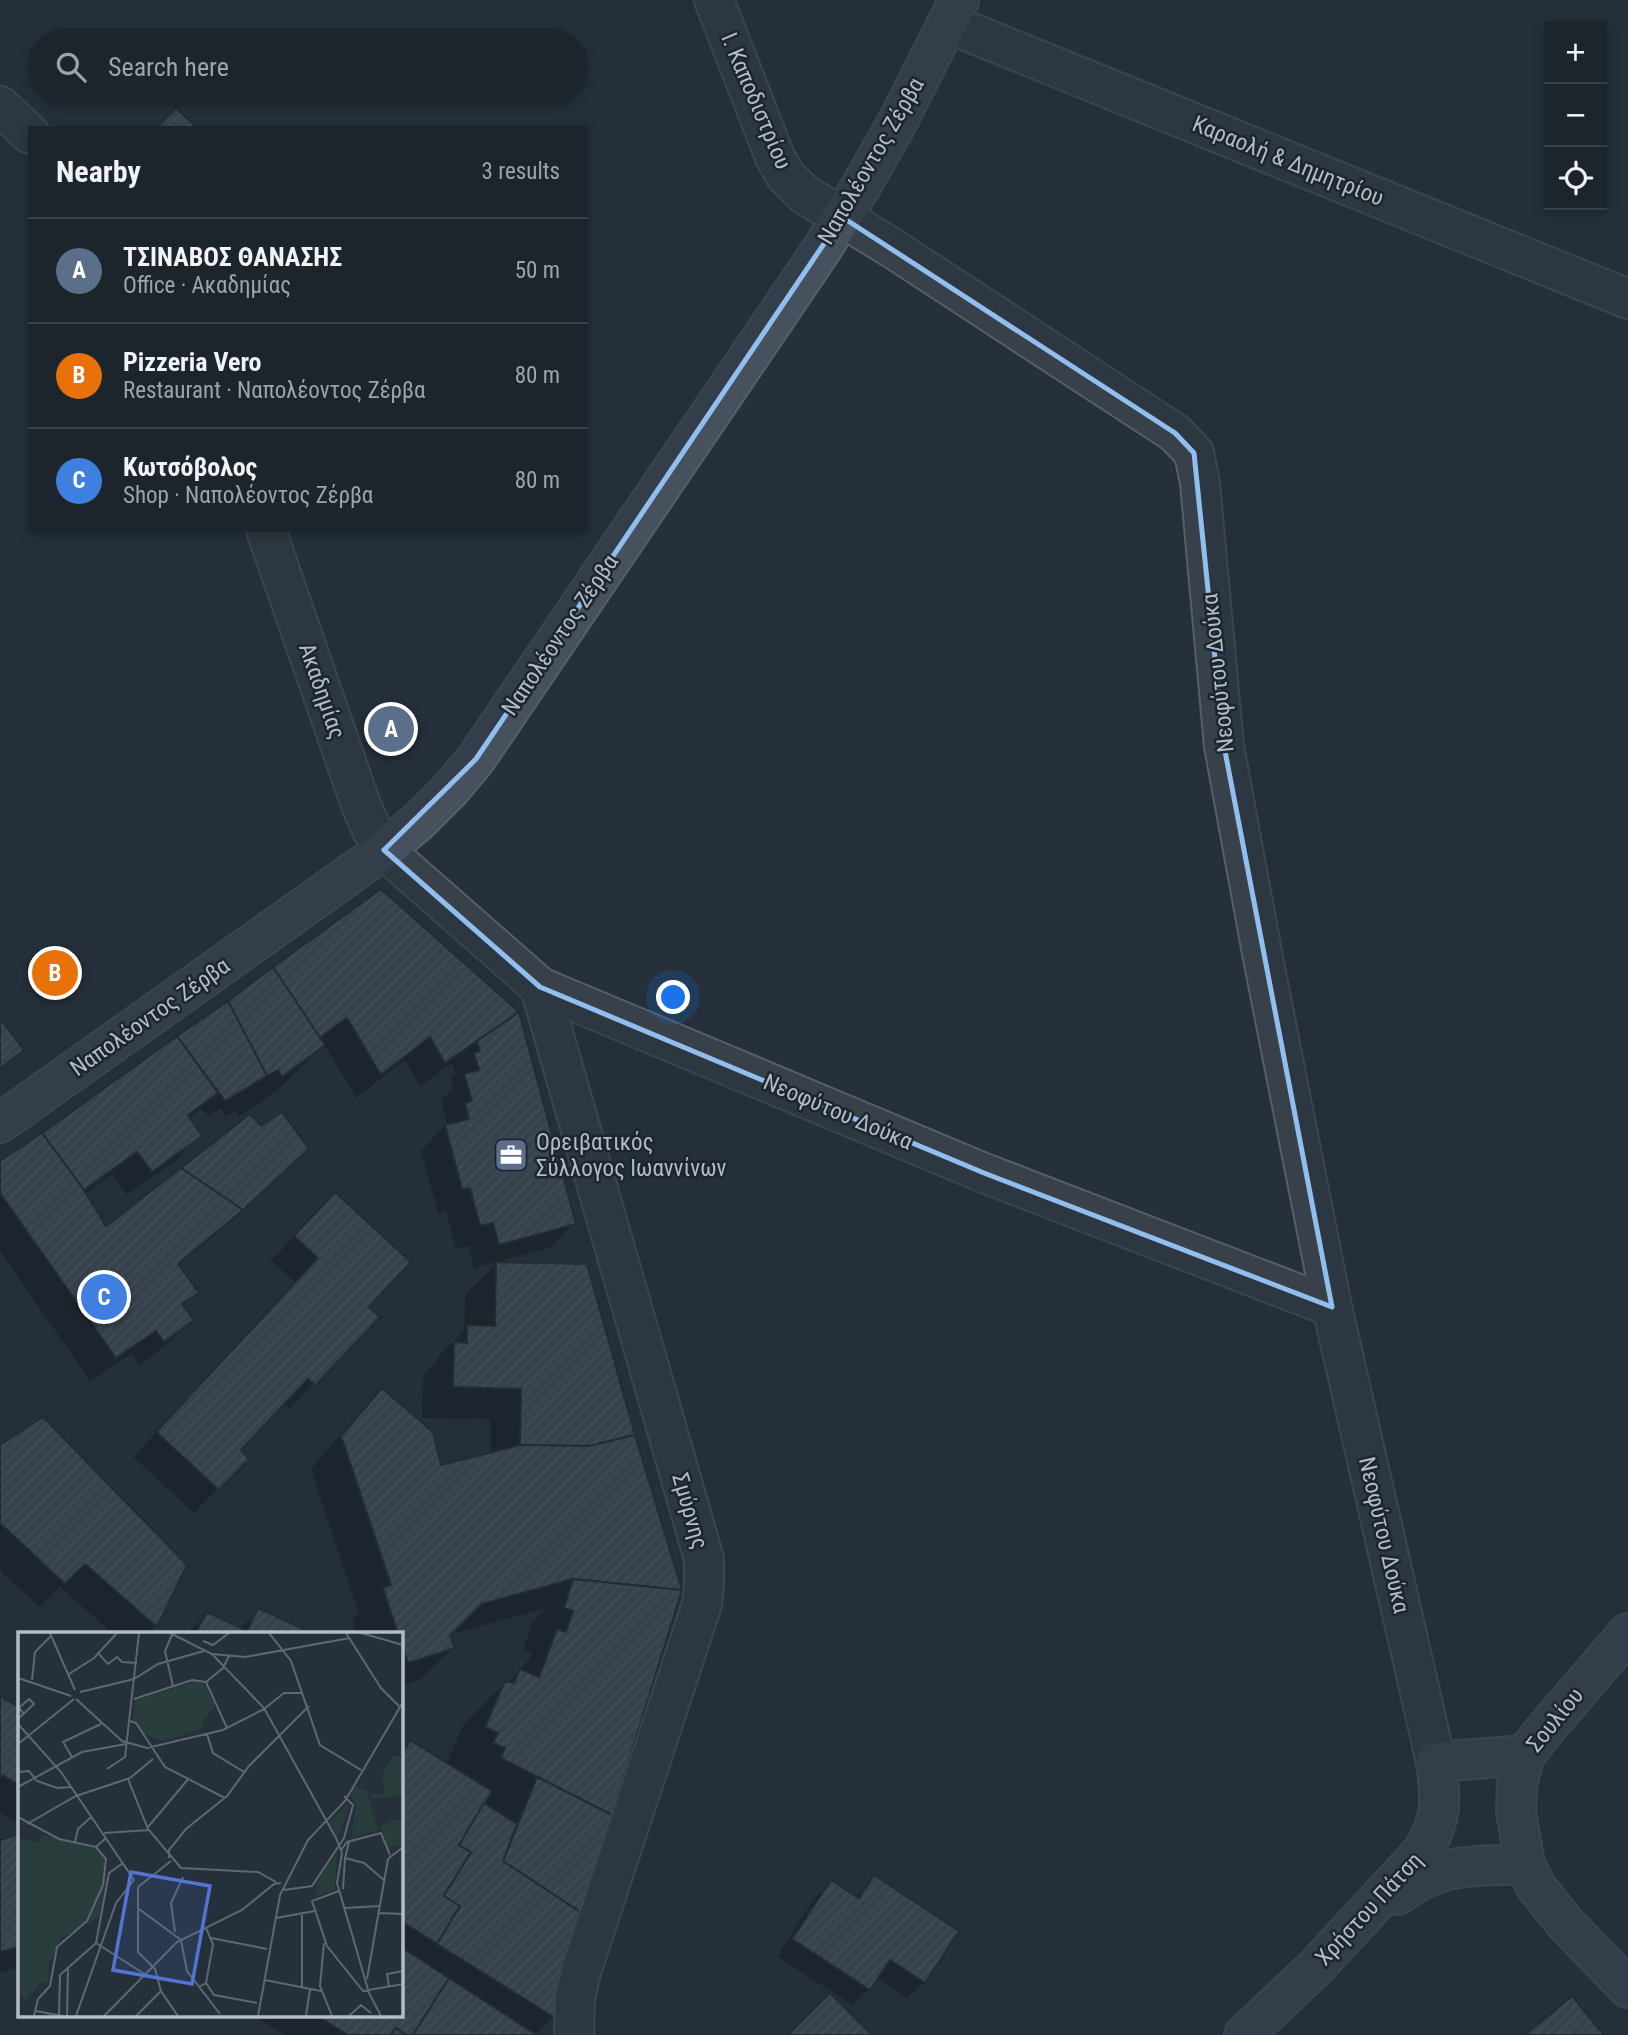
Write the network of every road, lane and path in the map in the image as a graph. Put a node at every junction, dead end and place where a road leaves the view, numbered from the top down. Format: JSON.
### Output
{"nodes":[{"id":1,"x":713,"y":0,"type":"edge"},
{"id":2,"x":953,"y":11,"type":"edge"},
{"id":3,"x":0,"y":106,"type":"edge"},
{"id":4,"x":28,"y":132,"type":"edge"},
{"id":5,"x":842,"y":217,"type":"junction"},
{"id":6,"x":1628,"y":299,"type":"edge"},
{"id":7,"x":267,"y":532,"type":"edge"},
{"id":8,"x":384,"y":850,"type":"junction"},
{"id":9,"x":540,"y":987,"type":"junction"},
{"id":10,"x":0,"y":1123,"type":"edge"},
{"id":11,"x":1332,"y":1307,"type":"junction"},
{"id":12,"x":1628,"y":1633,"type":"edge"},
{"id":13,"x":1525,"y":1755,"type":"junction"},
{"id":14,"x":1436,"y":1762,"type":"junction"},
{"id":15,"x":1525,"y":1864,"type":"junction"},
{"id":16,"x":1315,"y":1968,"type":"junction"},
{"id":17,"x":1628,"y":1988,"type":"edge"},
{"id":18,"x":574,"y":2035,"type":"edge"},
{"id":19,"x":1244,"y":2035,"type":"edge"}],
"edges":[{"from":1,"to":5,"type":"street","name":"Ι. Καποδιστρίου"},
{"from":2,"to":5,"type":"main road","name":"Ναπολέοντος Ζέρβα"},
{"from":2,"to":6,"type":"street","name":"Καραολή & Δημητρίου"},
{"from":3,"to":4,"type":"street"},
{"from":5,"to":8,"type":"main road","name":"Ναπολέοντος Ζέρβα"},
{"from":5,"to":11,"type":"street","name":"Νεοφύτου Δούκα"},
{"from":7,"to":8,"type":"street","name":"Ακαδημίας"},
{"from":8,"to":9,"type":"street","name":"Νεοφύτου Δούκα"},
{"from":8,"to":10,"type":"main road","name":"Ναπολέοντος Ζέρβα"},
{"from":9,"to":11,"type":"street","name":"Νεοφύτου Δούκα"},
{"from":9,"to":18,"type":"street","name":"Σμύρνης"},
{"from":11,"to":14,"type":"street","name":"Νεοφύτου Δούκα"},
{"from":12,"to":13,"type":"main road","name":"Σουλίου"},
{"from":13,"to":14,"type":"main road"},
{"from":13,"to":15,"type":"main road","name":"Σουλίου"},
{"from":14,"to":16,"type":"main road","name":"Χρήστου Πάτση"},
{"from":15,"to":16,"type":"main road"},
{"from":15,"to":17,"type":"main road"},
{"from":16,"to":19,"type":"main road","name":"Χρήστου Πάτση"}]}
